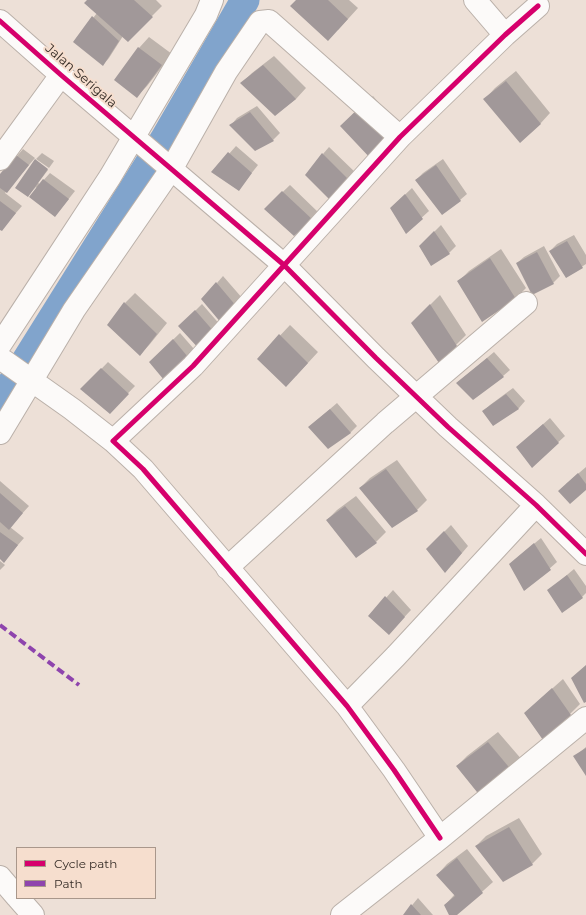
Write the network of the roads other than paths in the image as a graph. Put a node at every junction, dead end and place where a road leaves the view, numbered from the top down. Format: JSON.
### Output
{"nodes":[{"id":1,"x":212,"y":0,"type":"edge"},
{"id":2,"x":475,"y":0,"type":"edge"},
{"id":3,"x":538,"y":6,"type":"dead end"},
{"id":4,"x":0,"y":21,"type":"edge"},
{"id":5,"x":505,"y":35,"type":"junction"},
{"id":6,"x":61,"y":75,"type":"junction"},
{"id":7,"x":400,"y":137,"type":"junction"},
{"id":8,"x":141,"y":142,"type":"junction"},
{"id":9,"x":0,"y":159,"type":"edge"},
{"id":10,"x":170,"y":166,"type":"junction"},
{"id":11,"x":284,"y":265,"type":"junction"},
{"id":12,"x":526,"y":303,"type":"dead end"},
{"id":13,"x":1,"y":354,"type":"edge"},
{"id":14,"x":28,"y":378,"type":"junction"},
{"id":15,"x":417,"y":396,"type":"junction"},
{"id":16,"x":0,"y":433,"type":"edge"},
{"id":17,"x":112,"y":441,"type":"junction"},
{"id":18,"x":536,"y":505,"type":"junction"},
{"id":19,"x":586,"y":554,"type":"edge"},
{"id":20,"x":227,"y":568,"type":"junction"},
{"id":21,"x":347,"y":706,"type":"junction"},
{"id":22,"x":586,"y":718,"type":"edge"},
{"id":23,"x":440,"y":838,"type":"junction"},
{"id":24,"x":0,"y":877,"type":"edge"},
{"id":25,"x":16,"y":895,"type":"edge"},
{"id":26,"x":20,"y":899,"type":"edge"},
{"id":27,"x":33,"y":915,"type":"edge"},
{"id":28,"x":342,"y":915,"type":"edge"}],
"edges":[{"from":1,"to":8,"type":"street"},
{"from":2,"to":5,"type":"street"},
{"from":3,"to":5,"type":"street"},
{"from":4,"to":6,"type":"street","name":"Jalan Serigala"},
{"from":5,"to":7,"type":"street"},
{"from":6,"to":8,"type":"street","name":"Jalan Serigala"},
{"from":6,"to":9,"type":"street"},
{"from":7,"to":10,"type":"street"},
{"from":7,"to":11,"type":"street"},
{"from":8,"to":10,"type":"street","name":"Jalan Serigala"},
{"from":8,"to":13,"type":"street"},
{"from":10,"to":11,"type":"street","name":"Jalan Serigala"},
{"from":10,"to":14,"type":"street"},
{"from":11,"to":15,"type":"street","name":"Jalan Serigala"},
{"from":11,"to":17,"type":"street"},
{"from":12,"to":15,"type":"street"},
{"from":13,"to":14,"type":"street"},
{"from":14,"to":16,"type":"street"},
{"from":14,"to":17,"type":"street"},
{"from":15,"to":18,"type":"street","name":"Jalan Serigala"},
{"from":15,"to":20,"type":"street"},
{"from":17,"to":20,"type":"street"},
{"from":18,"to":19,"type":"street","name":"Jalan Serigala"},
{"from":18,"to":21,"type":"street"},
{"from":20,"to":21,"type":"street"},
{"from":21,"to":23,"type":"street"},
{"from":22,"to":23,"type":"street"},
{"from":23,"to":28,"type":"street"},
{"from":24,"to":25,"type":"street"},
{"from":26,"to":27,"type":"street"}]}
